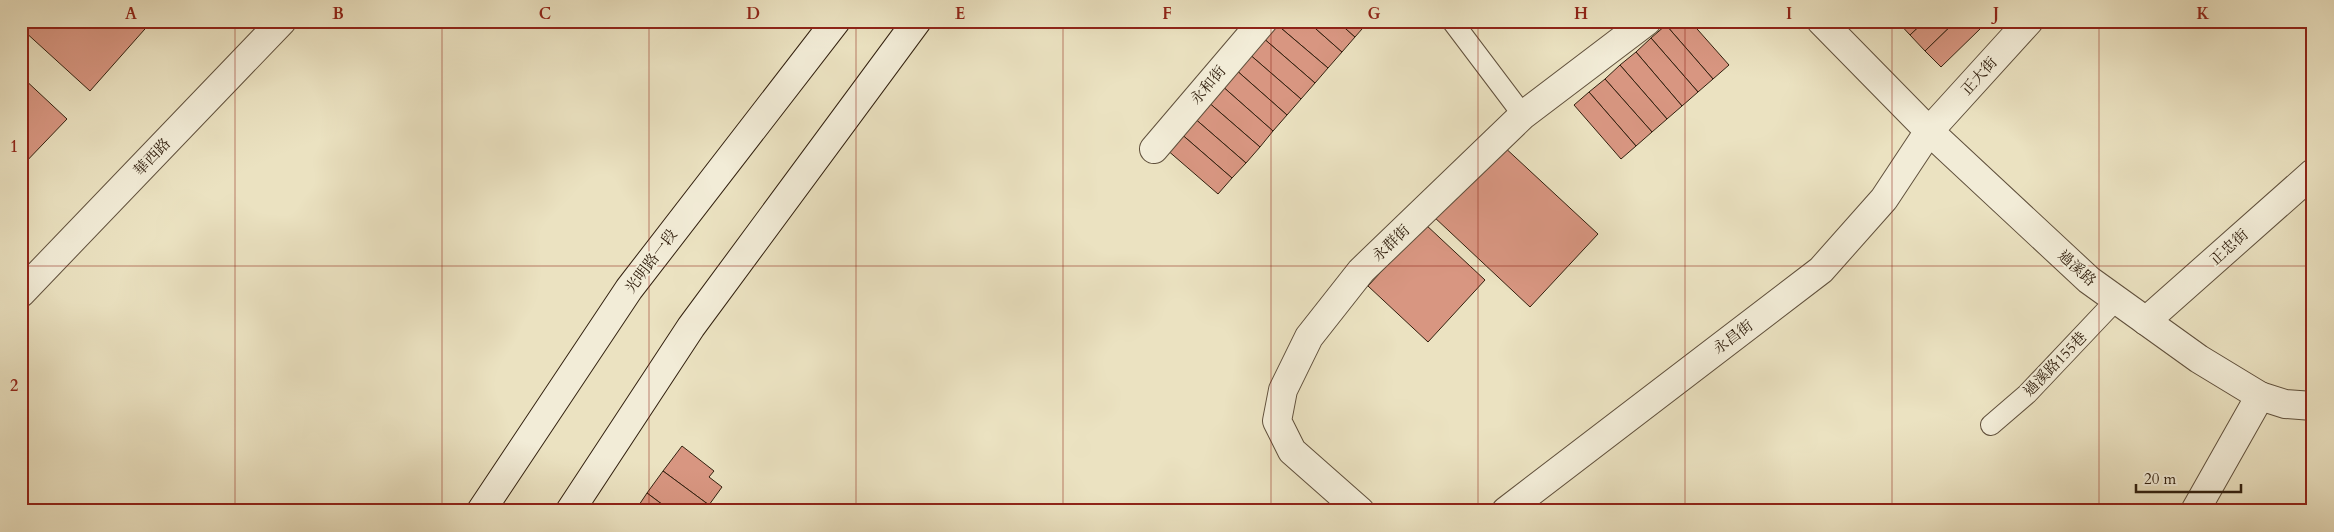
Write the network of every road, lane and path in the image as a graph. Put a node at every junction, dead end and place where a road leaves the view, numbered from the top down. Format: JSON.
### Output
{"nodes":[{"id":1,"x":282,"y":21,"type":"edge"},
{"id":2,"x":836,"y":21,"type":"edge"},
{"id":3,"x":917,"y":21,"type":"edge"},
{"id":4,"x":1263,"y":21,"type":"edge"},
{"id":5,"x":1452,"y":21,"type":"edge"},
{"id":6,"x":1648,"y":21,"type":"edge"},
{"id":7,"x":1821,"y":21,"type":"edge"},
{"id":8,"x":2030,"y":21,"type":"edge"},
{"id":9,"x":1523,"y":115,"type":"junction"},
{"id":10,"x":1929,"y":131,"type":"junction"},
{"id":11,"x":1154,"y":149,"type":"dead end"},
{"id":12,"x":2313,"y":173,"type":"edge"},
{"id":13,"x":21,"y":293,"type":"edge"},
{"id":14,"x":2116,"y":300,"type":"junction"},
{"id":15,"x":2146,"y":321,"type":"junction"},
{"id":16,"x":2260,"y":396,"type":"junction"},
{"id":17,"x":2313,"y":406,"type":"edge"},
{"id":18,"x":1991,"y":425,"type":"dead end"},
{"id":19,"x":481,"y":511,"type":"edge"},
{"id":20,"x":570,"y":511,"type":"edge"},
{"id":21,"x":1360,"y":511,"type":"edge"},
{"id":22,"x":1506,"y":511,"type":"edge"},
{"id":23,"x":2195,"y":511,"type":"edge"}],
"edges":[{"from":1,"to":13,"type":"street","name":"華西路"},
{"from":2,"to":19,"type":"street","name":"光明路一段"},
{"from":3,"to":20,"type":"street"},
{"from":4,"to":11,"type":"street","name":"永和街"},
{"from":5,"to":9,"type":"lane"},
{"from":6,"to":9,"type":"street","name":"永群街"},
{"from":7,"to":10,"type":"street","name":"過溪路"},
{"from":8,"to":10,"type":"street","name":"正大街"},
{"from":9,"to":21,"type":"street","name":"永群街"},
{"from":10,"to":14,"type":"street","name":"過溪路"},
{"from":10,"to":22,"type":"street","name":"永昌街"},
{"from":12,"to":15,"type":"street","name":"正忠街"},
{"from":14,"to":15,"type":"street","name":"過溪路"},
{"from":14,"to":18,"type":"lane","name":"過溪路155巷"},
{"from":15,"to":16,"type":"street","name":"過溪路"},
{"from":16,"to":17,"type":"street","name":"過溪路"},
{"from":16,"to":23,"type":"street"}]}
